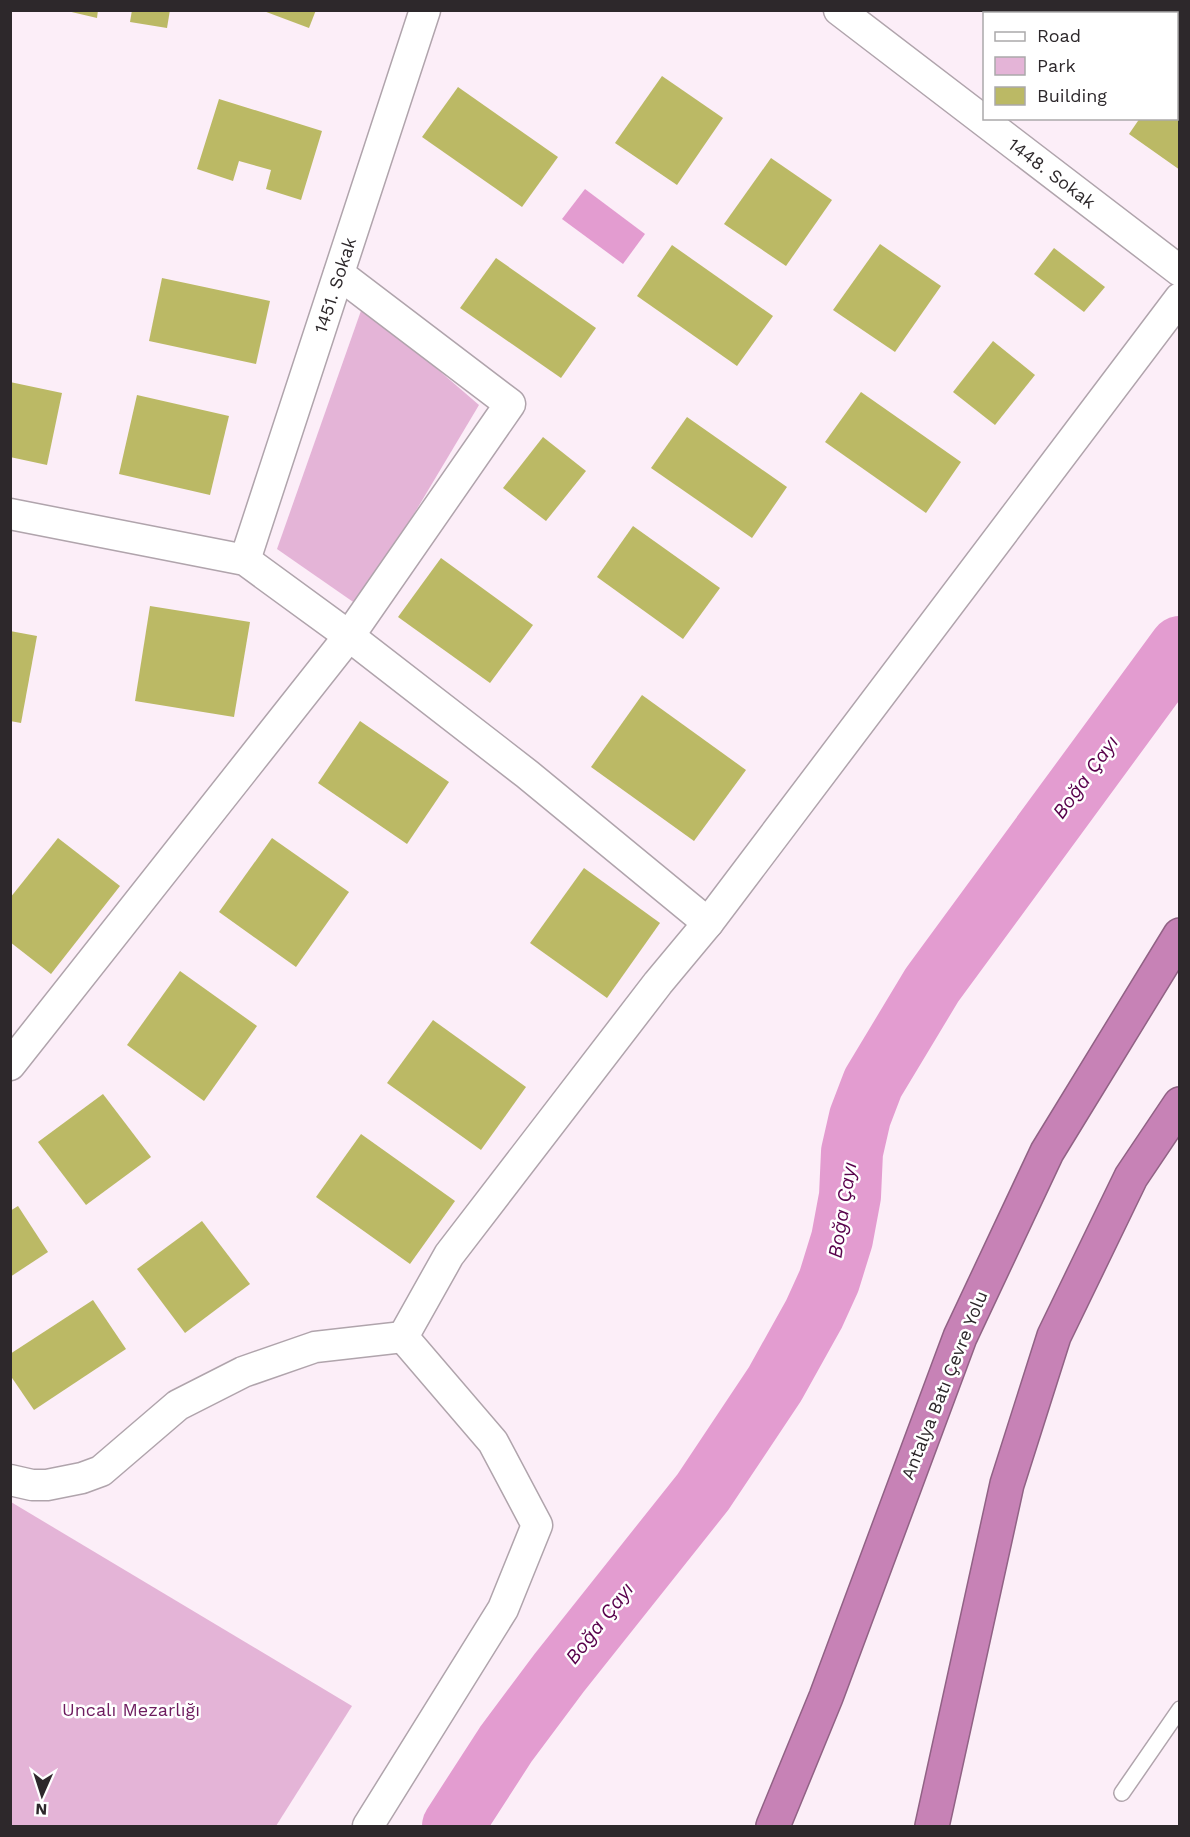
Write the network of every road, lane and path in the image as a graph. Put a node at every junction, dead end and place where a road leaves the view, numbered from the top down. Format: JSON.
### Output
{"nodes":[{"id":1,"x":425,"y":10,"type":"edge"},
{"id":2,"x":839,"y":10,"type":"edge"},
{"id":3,"x":1179,"y":271,"type":"edge"},
{"id":4,"x":339,"y":274,"type":"junction"},
{"id":5,"x":1179,"y":298,"type":"edge"},
{"id":6,"x":10,"y":514,"type":"edge"},
{"id":7,"x":245,"y":560,"type":"junction"},
{"id":8,"x":349,"y":636,"type":"junction"},
{"id":9,"x":708,"y":923,"type":"junction"},
{"id":10,"x":1179,"y":935,"type":"edge"},
{"id":11,"x":10,"y":1065,"type":"edge"},
{"id":12,"x":1179,"y":1104,"type":"edge"},
{"id":13,"x":403,"y":1337,"type":"junction"},
{"id":14,"x":10,"y":1480,"type":"edge"},
{"id":15,"x":1179,"y":1709,"type":"edge"},
{"id":16,"x":1122,"y":1793,"type":"dead end"},
{"id":17,"x":368,"y":1827,"type":"edge"},
{"id":18,"x":772,"y":1827,"type":"edge"},
{"id":19,"x":932,"y":1827,"type":"edge"}],
"edges":[{"from":1,"to":4,"type":"street","name":"1451. Sokak"},
{"from":2,"to":3,"type":"street","name":"1448. Sokak"},
{"from":4,"to":7,"type":"street","name":"1451. Sokak"},
{"from":4,"to":8,"type":"street"},
{"from":5,"to":9,"type":"street"},
{"from":6,"to":7,"type":"street"},
{"from":7,"to":8,"type":"street"},
{"from":8,"to":9,"type":"street"},
{"from":8,"to":11,"type":"street"},
{"from":9,"to":13,"type":"street"},
{"from":10,"to":18,"type":"highway","name":"Antalya Batı Çevre Yolu"},
{"from":12,"to":19,"type":"highway"},
{"from":13,"to":14,"type":"street"},
{"from":13,"to":17,"type":"street"},
{"from":15,"to":16,"type":"lane"}]}
